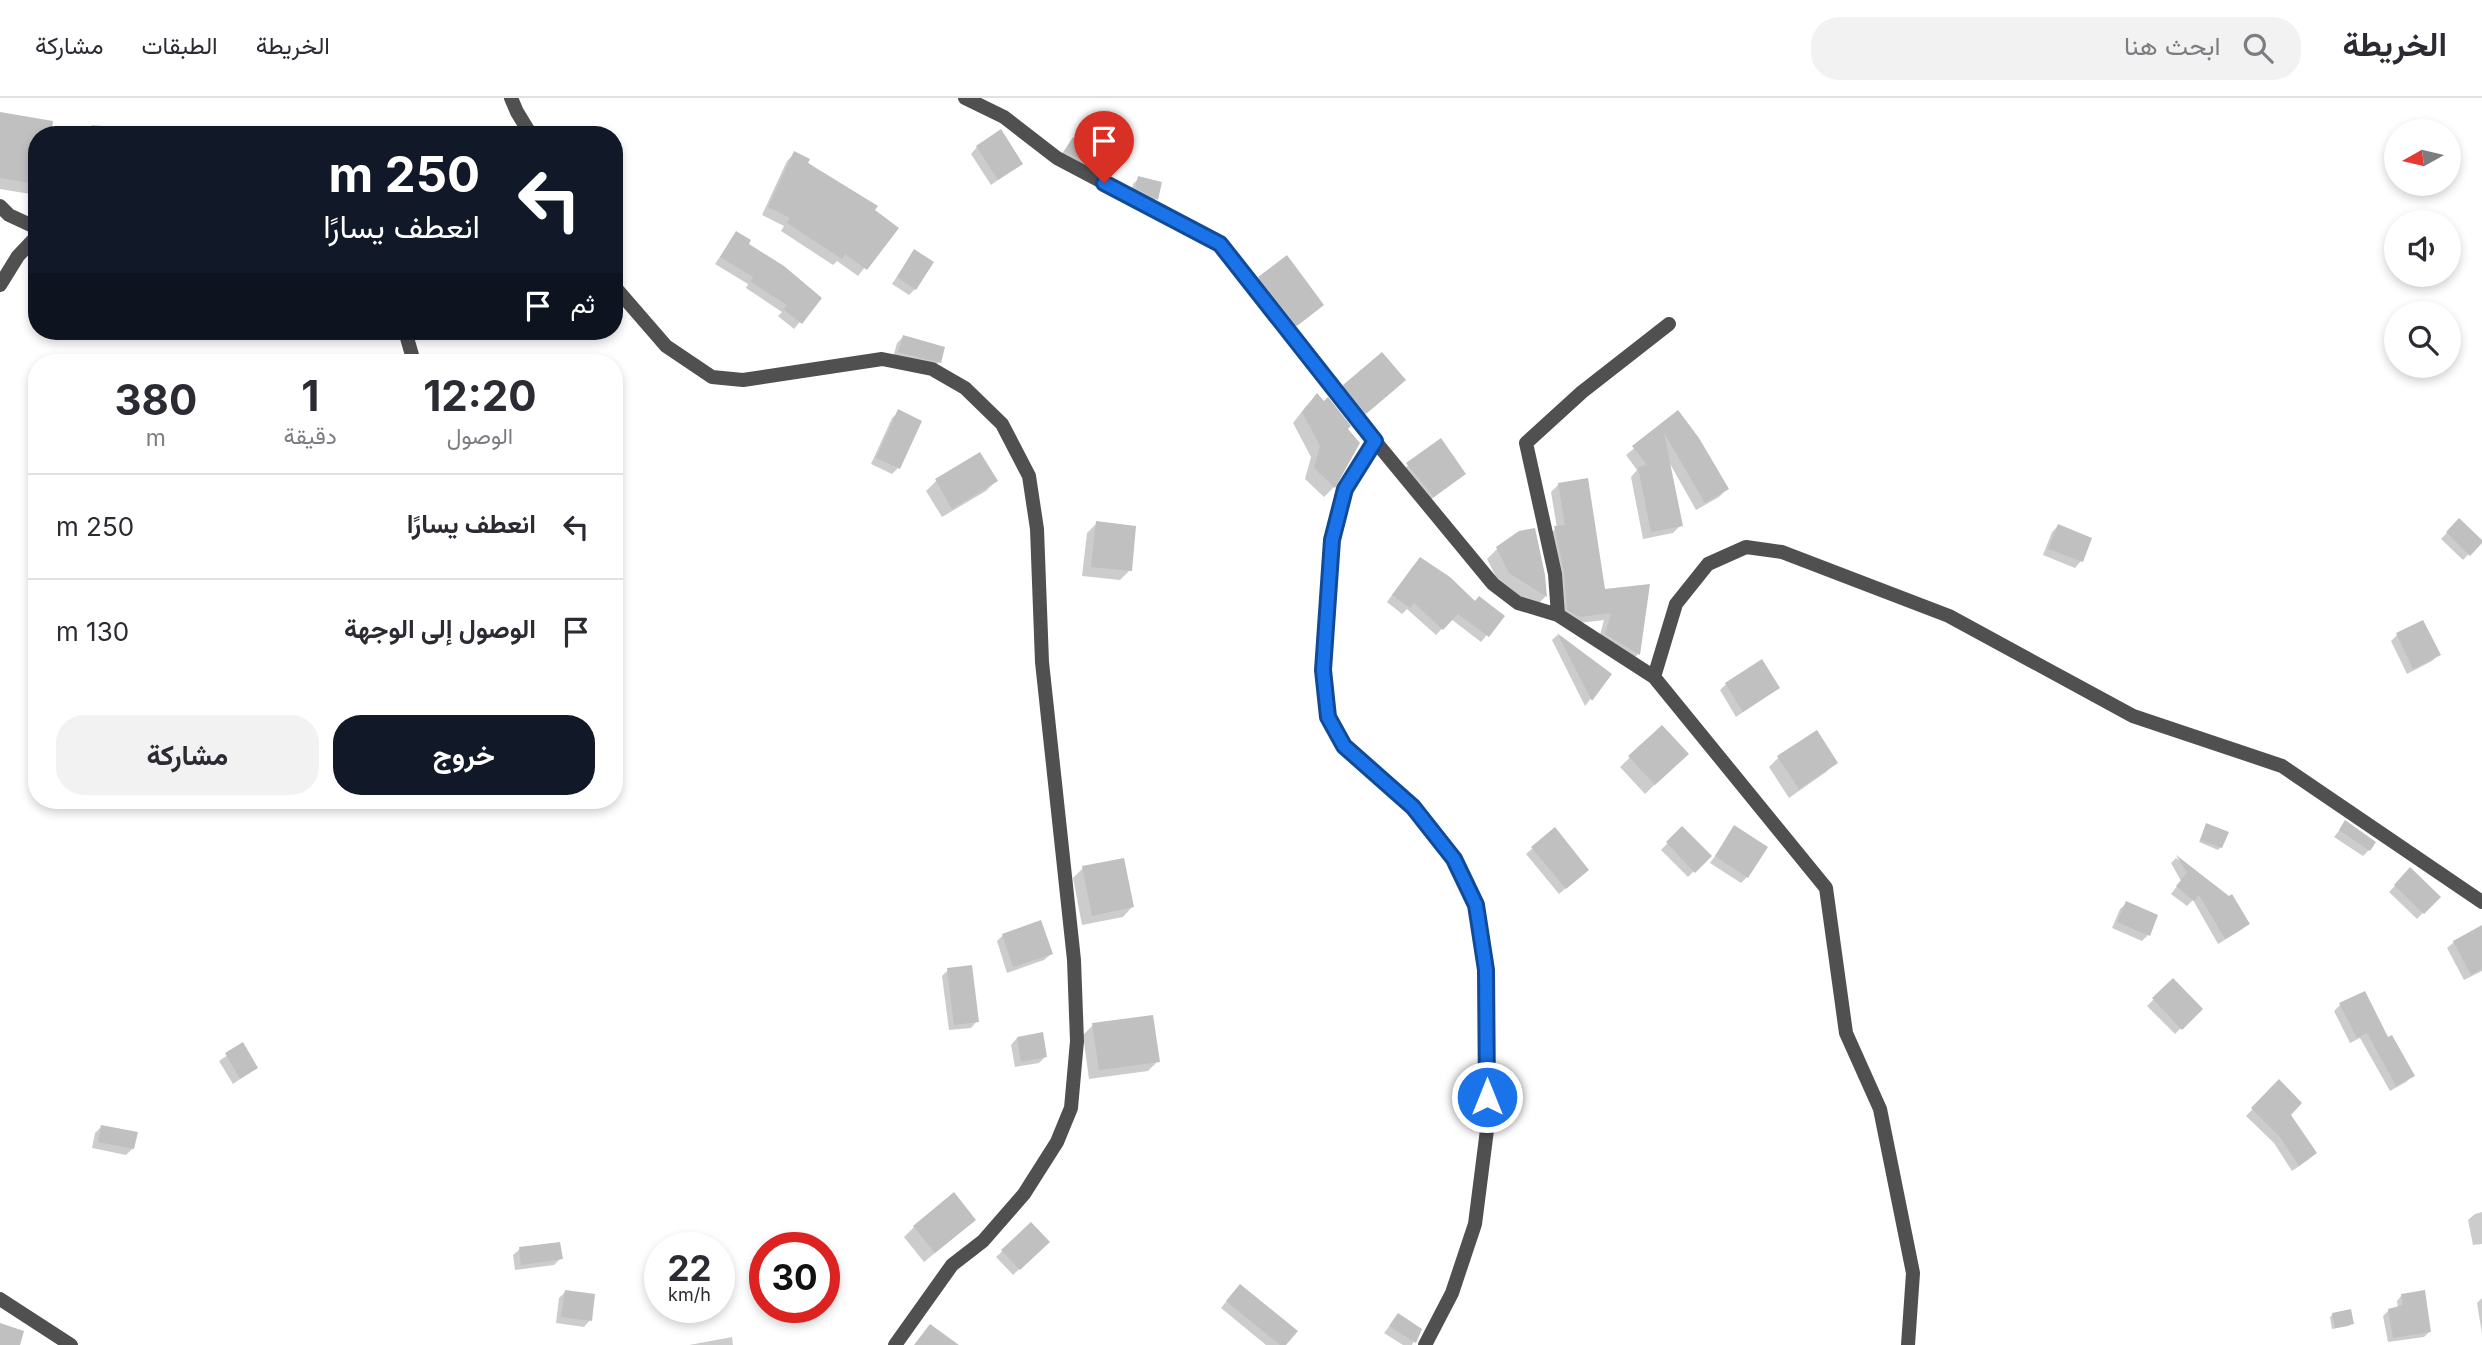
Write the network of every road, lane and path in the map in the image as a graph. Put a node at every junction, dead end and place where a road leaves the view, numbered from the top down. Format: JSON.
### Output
{"nodes":[{"id":1,"x":511,"y":98,"type":"edge"},
{"id":2,"x":965,"y":98,"type":"edge"},
{"id":3,"x":526,"y":126,"type":"edge"},
{"id":4,"x":0,"y":206,"type":"edge"},
{"id":5,"x":28,"y":224,"type":"edge"},
{"id":6,"x":28,"y":245,"type":"edge"},
{"id":7,"x":0,"y":285,"type":"edge"},
{"id":8,"x":623,"y":296,"type":"edge"},
{"id":9,"x":1669,"y":324,"type":"dead end"},
{"id":10,"x":1375,"y":441,"type":"junction"},
{"id":11,"x":1558,"y":615,"type":"junction"},
{"id":12,"x":1654,"y":677,"type":"junction"},
{"id":13,"x":2482,"y":902,"type":"edge"},
{"id":14,"x":0,"y":1299,"type":"edge"},
{"id":15,"x":71,"y":1345,"type":"edge"},
{"id":16,"x":895,"y":1345,"type":"edge"},
{"id":17,"x":1425,"y":1345,"type":"edge"},
{"id":18,"x":1908,"y":1345,"type":"edge"}],
"edges":[{"from":1,"to":3,"type":"street"},
{"from":2,"to":10,"type":"street"},
{"from":4,"to":5,"type":"street"},
{"from":6,"to":7,"type":"street"},
{"from":8,"to":16,"type":"street"},
{"from":9,"to":11,"type":"street"},
{"from":10,"to":11,"type":"street"},
{"from":10,"to":17,"type":"street"},
{"from":11,"to":12,"type":"street"},
{"from":12,"to":13,"type":"street"},
{"from":12,"to":18,"type":"street"},
{"from":14,"to":15,"type":"street"}]}
